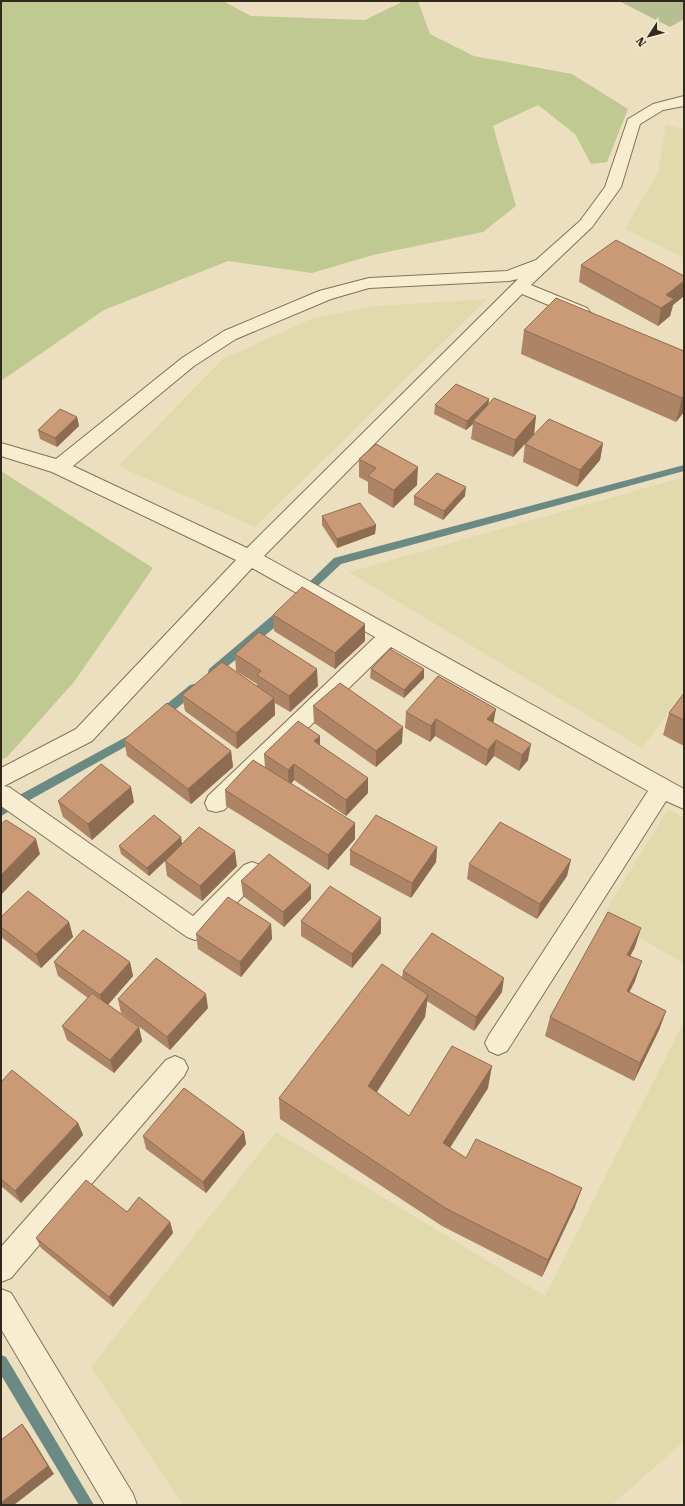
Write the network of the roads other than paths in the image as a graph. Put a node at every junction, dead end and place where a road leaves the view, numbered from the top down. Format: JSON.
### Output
{"nodes":[{"id":1,"x":684,"y":101,"type":"edge"},
{"id":2,"x":543,"y":263,"type":"junction"},
{"id":3,"x":519,"y":287,"type":"junction"},
{"id":4,"x":598,"y":318,"type":"edge"},
{"id":5,"x":1,"y":449,"type":"edge"},
{"id":6,"x":59,"y":467,"type":"junction"},
{"id":7,"x":250,"y":558,"type":"junction"},
{"id":8,"x":389,"y":636,"type":"junction"},
{"id":9,"x":1,"y":778,"type":"edge"},
{"id":10,"x":662,"y":788,"type":"junction"},
{"id":11,"x":1,"y":794,"type":"edge"},
{"id":12,"x":684,"y":800,"type":"edge"},
{"id":13,"x":216,"y":803,"type":"dead end"},
{"id":14,"x":252,"y":872,"type":"edge"},
{"id":15,"x":498,"y":1043,"type":"dead end"},
{"id":16,"x":175,"y":1068,"type":"dead end"},
{"id":17,"x":1,"y":1268,"type":"edge"},
{"id":18,"x":1,"y":1303,"type":"edge"},
{"id":19,"x":122,"y":1505,"type":"edge"}],
"edges":[{"from":1,"to":2,"type":"street"},
{"from":2,"to":3,"type":"street"},
{"from":2,"to":6,"type":"street"},
{"from":3,"to":4,"type":"street"},
{"from":3,"to":7,"type":"street"},
{"from":5,"to":6,"type":"street"},
{"from":6,"to":7,"type":"street"},
{"from":7,"to":8,"type":"street"},
{"from":7,"to":9,"type":"street"},
{"from":8,"to":10,"type":"street"},
{"from":8,"to":13,"type":"street"},
{"from":10,"to":12,"type":"street"},
{"from":10,"to":15,"type":"street"},
{"from":11,"to":14,"type":"street"},
{"from":16,"to":17,"type":"street"},
{"from":18,"to":19,"type":"street"}]}
